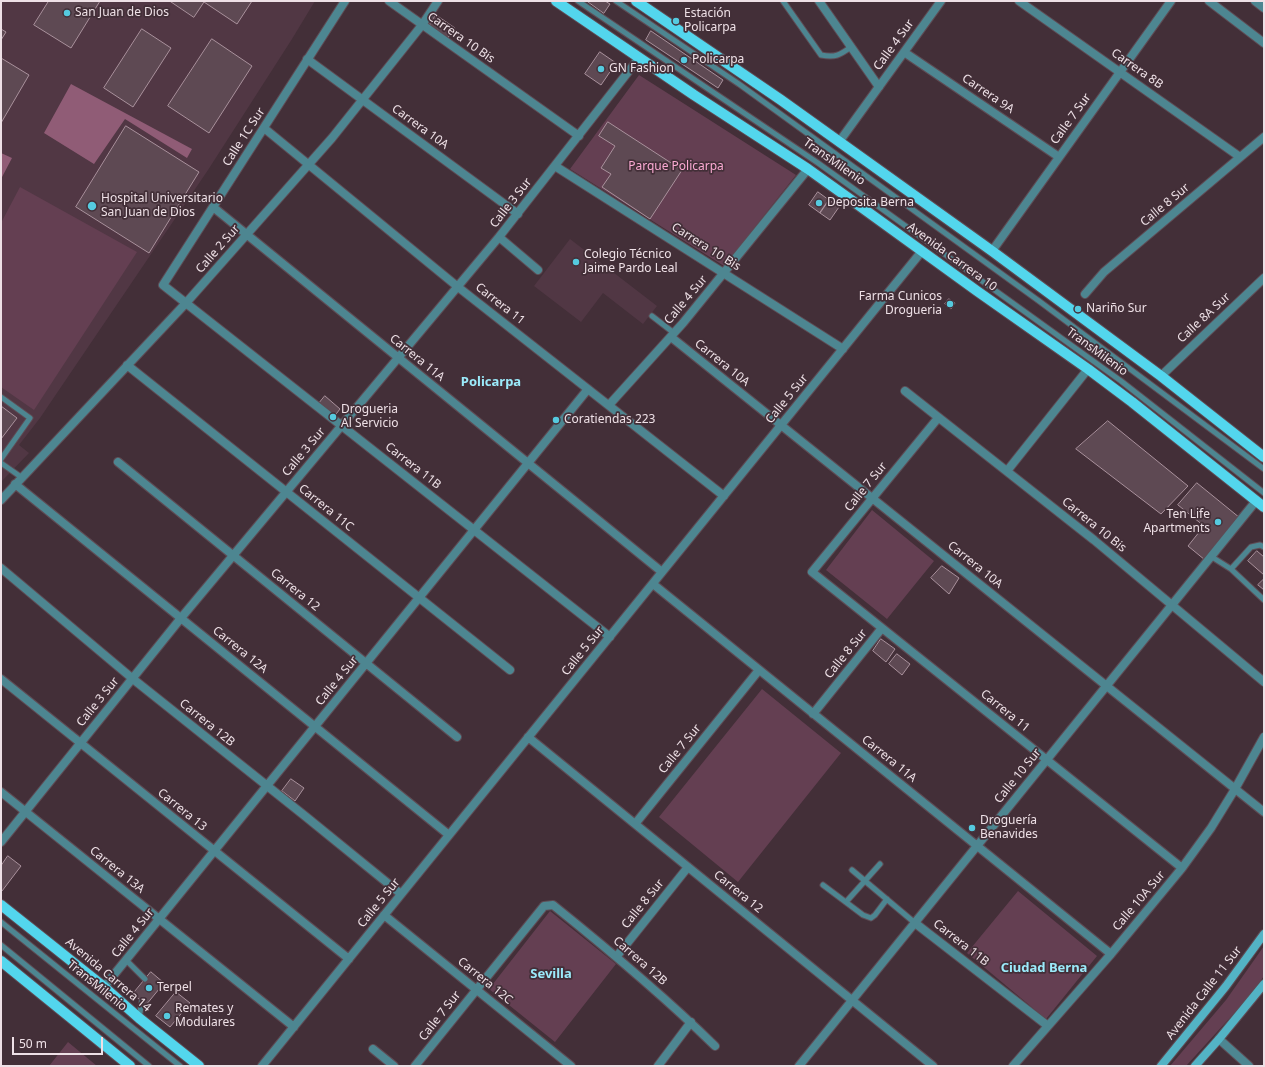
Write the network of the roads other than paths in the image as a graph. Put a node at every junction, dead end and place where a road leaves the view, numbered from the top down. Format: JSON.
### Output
{"nodes":[{"id":1,"x":345,"y":1,"type":"edge"},
{"id":2,"x":389,"y":1,"type":"edge"},
{"id":3,"x":438,"y":1,"type":"edge"},
{"id":4,"x":556,"y":1,"type":"edge"},
{"id":5,"x":578,"y":1,"type":"edge"},
{"id":6,"x":616,"y":1,"type":"edge"},
{"id":7,"x":636,"y":1,"type":"edge"},
{"id":8,"x":783,"y":1,"type":"edge"},
{"id":9,"x":819,"y":1,"type":"edge"},
{"id":10,"x":941,"y":1,"type":"edge"},
{"id":11,"x":1020,"y":1,"type":"edge"},
{"id":12,"x":1171,"y":1,"type":"edge"},
{"id":13,"x":1209,"y":1,"type":"edge"},
{"id":14,"x":1255,"y":1,"type":"edge"},
{"id":15,"x":1264,"y":8,"type":"edge"},
{"id":16,"x":422,"y":25,"type":"junction"},
{"id":17,"x":1264,"y":43,"type":"edge"},
{"id":18,"x":851,"y":48,"type":"junction"},
{"id":19,"x":904,"y":52,"type":"junction"},
{"id":20,"x":639,"y":58,"type":"junction"},
{"id":21,"x":307,"y":59,"type":"junction"},
{"id":22,"x":1120,"y":72,"type":"junction"},
{"id":23,"x":879,"y":87,"type":"junction"},
{"id":24,"x":362,"y":100,"type":"junction"},
{"id":25,"x":264,"y":128,"type":"junction"},
{"id":26,"x":579,"y":136,"type":"junction"},
{"id":27,"x":1264,"y":137,"type":"edge"},
{"id":28,"x":839,"y":142,"type":"junction"},
{"id":29,"x":1059,"y":157,"type":"junction"},
{"id":30,"x":1240,"y":157,"type":"junction"},
{"id":31,"x":308,"y":164,"type":"junction"},
{"id":32,"x":555,"y":166,"type":"junction"},
{"id":33,"x":808,"y":169,"type":"junction"},
{"id":34,"x":213,"y":207,"type":"junction"},
{"id":35,"x":518,"y":214,"type":"junction"},
{"id":36,"x":247,"y":234,"type":"junction"},
{"id":37,"x":499,"y":237,"type":"junction"},
{"id":38,"x":922,"y":251,"type":"junction"},
{"id":39,"x":992,"y":251,"type":"junction"},
{"id":40,"x":538,"y":270,"type":"dead end"},
{"id":41,"x":724,"y":273,"type":"junction"},
{"id":42,"x":1264,"y":278,"type":"edge"},
{"id":43,"x":163,"y":285,"type":"joint"},
{"id":44,"x":458,"y":287,"type":"junction"},
{"id":45,"x":1085,"y":294,"type":"dead end"},
{"id":46,"x":186,"y":303,"type":"junction"},
{"id":47,"x":652,"y":316,"type":"dead end"},
{"id":48,"x":672,"y":335,"type":"junction"},
{"id":49,"x":843,"y":349,"type":"junction"},
{"id":50,"x":398,"y":358,"type":"junction"},
{"id":51,"x":127,"y":365,"type":"junction"},
{"id":52,"x":1088,"y":369,"type":"junction"},
{"id":53,"x":1161,"y":376,"type":"junction"},
{"id":54,"x":588,"y":389,"type":"junction"},
{"id":55,"x":905,"y":391,"type":"dead end"},
{"id":56,"x":1,"y":397,"type":"edge"},
{"id":57,"x":608,"y":405,"type":"junction"},
{"id":58,"x":938,"y":418,"type":"junction"},
{"id":59,"x":781,"y":425,"type":"junction"},
{"id":60,"x":342,"y":426,"type":"junction"},
{"id":61,"x":1264,"y":457,"type":"edge"},
{"id":62,"x":1,"y":459,"type":"edge"},
{"id":63,"x":118,"y":462,"type":"dead end"},
{"id":64,"x":1,"y":463,"type":"edge"},
{"id":65,"x":528,"y":464,"type":"junction"},
{"id":66,"x":1264,"y":469,"type":"edge"},
{"id":67,"x":1007,"y":471,"type":"junction"},
{"id":68,"x":21,"y":477,"type":"junction"},
{"id":69,"x":15,"y":484,"type":"junction"},
{"id":70,"x":286,"y":492,"type":"junction"},
{"id":71,"x":1264,"y":493,"type":"edge"},
{"id":72,"x":724,"y":496,"type":"junction"},
{"id":73,"x":872,"y":498,"type":"junction"},
{"id":74,"x":1,"y":500,"type":"edge"},
{"id":75,"x":1260,"y":504,"type":"edge"},
{"id":76,"x":474,"y":530,"type":"junction"},
{"id":77,"x":1264,"y":547,"type":"edge"},
{"id":78,"x":233,"y":555,"type":"junction"},
{"id":79,"x":1212,"y":557,"type":"junction"},
{"id":80,"x":1,"y":568,"type":"edge"},
{"id":81,"x":1231,"y":569,"type":"junction"},
{"id":82,"x":662,"y":572,"type":"junction"},
{"id":83,"x":812,"y":572,"type":"joint"},
{"id":84,"x":653,"y":584,"type":"junction"},
{"id":85,"x":420,"y":598,"type":"junction"},
{"id":86,"x":1264,"y":600,"type":"edge"},
{"id":87,"x":1172,"y":605,"type":"junction"},
{"id":88,"x":181,"y":618,"type":"junction"},
{"id":89,"x":882,"y":628,"type":"junction"},
{"id":90,"x":610,"y":637,"type":"junction"},
{"id":91,"x":366,"y":664,"type":"junction"},
{"id":92,"x":510,"y":670,"type":"dead end"},
{"id":93,"x":759,"y":670,"type":"junction"},
{"id":94,"x":1,"y":679,"type":"edge"},
{"id":95,"x":132,"y":679,"type":"junction"},
{"id":96,"x":1264,"y":682,"type":"edge"},
{"id":97,"x":1107,"y":686,"type":"junction"},
{"id":98,"x":814,"y":714,"type":"junction"},
{"id":99,"x":316,"y":726,"type":"junction"},
{"id":100,"x":457,"y":737,"type":"dead end"},
{"id":101,"x":528,"y":737,"type":"junction"},
{"id":102,"x":1264,"y":737,"type":"edge"},
{"id":103,"x":80,"y":743,"type":"junction"},
{"id":104,"x":1047,"y":760,"type":"junction"},
{"id":105,"x":267,"y":786,"type":"junction"},
{"id":106,"x":1236,"y":789,"type":"junction"},
{"id":107,"x":1,"y":792,"type":"edge"},
{"id":108,"x":25,"y":811,"type":"junction"},
{"id":109,"x":1264,"y":812,"type":"edge"},
{"id":110,"x":635,"y":824,"type":"junction"},
{"id":111,"x":449,"y":835,"type":"junction"},
{"id":112,"x":1,"y":842,"type":"edge"},
{"id":113,"x":977,"y":846,"type":"junction"},
{"id":114,"x":215,"y":851,"type":"junction"},
{"id":115,"x":880,"y":864,"type":"dead end"},
{"id":116,"x":688,"y":867,"type":"junction"},
{"id":117,"x":1182,"y":868,"type":"junction"},
{"id":118,"x":852,"y":870,"type":"dead end"},
{"id":119,"x":864,"y":881,"type":"junction"},
{"id":120,"x":823,"y":885,"type":"dead end"},
{"id":121,"x":401,"y":894,"type":"junction"},
{"id":122,"x":887,"y":899,"type":"junction"},
{"id":123,"x":846,"y":902,"type":"junction"},
{"id":124,"x":1,"y":905,"type":"edge"},
{"id":125,"x":544,"y":906,"type":"joint"},
{"id":126,"x":384,"y":915,"type":"junction"},
{"id":127,"x":160,"y":919,"type":"junction"},
{"id":128,"x":1,"y":922,"type":"edge"},
{"id":129,"x":915,"y":922,"type":"junction"},
{"id":130,"x":1264,"y":934,"type":"edge"},
{"id":131,"x":1,"y":945,"type":"edge"},
{"id":132,"x":1111,"y":954,"type":"junction"},
{"id":133,"x":617,"y":956,"type":"junction"},
{"id":134,"x":348,"y":959,"type":"junction"},
{"id":135,"x":127,"y":960,"type":"junction"},
{"id":136,"x":1,"y":961,"type":"edge"},
{"id":137,"x":145,"y":979,"type":"dead end"},
{"id":138,"x":1264,"y":984,"type":"edge"},
{"id":139,"x":104,"y":987,"type":"junction"},
{"id":140,"x":476,"y":989,"type":"junction"},
{"id":141,"x":852,"y":1000,"type":"junction"},
{"id":142,"x":142,"y":1001,"type":"dead end"},
{"id":143,"x":139,"y":1018,"type":"junction"},
{"id":144,"x":691,"y":1022,"type":"junction"},
{"id":145,"x":1048,"y":1026,"type":"junction"},
{"id":146,"x":294,"y":1027,"type":"junction"},
{"id":147,"x":1219,"y":1039,"type":"junction"},
{"id":148,"x":715,"y":1046,"type":"dead end"},
{"id":149,"x":372,"y":1049,"type":"dead end"},
{"id":150,"x":130,"y":1066,"type":"edge"},
{"id":151,"x":149,"y":1066,"type":"edge"},
{"id":152,"x":180,"y":1066,"type":"edge"},
{"id":153,"x":199,"y":1066,"type":"edge"},
{"id":154,"x":262,"y":1066,"type":"edge"},
{"id":155,"x":394,"y":1066,"type":"edge"},
{"id":156,"x":415,"y":1066,"type":"edge"},
{"id":157,"x":571,"y":1066,"type":"edge"},
{"id":158,"x":658,"y":1066,"type":"edge"},
{"id":159,"x":799,"y":1066,"type":"edge"},
{"id":160,"x":933,"y":1066,"type":"edge"},
{"id":161,"x":1013,"y":1066,"type":"edge"},
{"id":162,"x":1161,"y":1066,"type":"edge"},
{"id":163,"x":1195,"y":1066,"type":"edge"},
{"id":164,"x":1249,"y":1066,"type":"edge"}],
"edges":[{"from":1,"to":21,"type":"street","name":"Calle 1C Sur"},
{"from":2,"to":16,"type":"street","name":"Carrera 10 Bis"},
{"from":3,"to":16,"type":"street","name":"Calle 2 Sur"},
{"from":4,"to":20,"type":"main road","name":"Avenida Carrera 10"},
{"from":5,"to":71,"type":"lane","name":"TransMilenio"},
{"from":6,"to":66,"type":"lane","name":"TransMilenio"},
{"from":7,"to":28,"type":"main road"},
{"from":8,"to":18,"type":"lane"},
{"from":9,"to":18,"type":"street"},
{"from":10,"to":19,"type":"street","name":"Calle 4 Sur"},
{"from":11,"to":22,"type":"street","name":"Carrera 8B"},
{"from":12,"to":22,"type":"street","name":"Calle 7 Sur"},
{"from":13,"to":17,"type":"street"},
{"from":14,"to":15,"type":"street"},
{"from":16,"to":24,"type":"street","name":"Calle 2 Sur"},
{"from":16,"to":26,"type":"street","name":"Carrera 10 Bis"},
{"from":18,"to":23,"type":"street"},
{"from":19,"to":23,"type":"street","name":"Calle 4 Sur"},
{"from":19,"to":29,"type":"street","name":"Carrera 9A"},
{"from":20,"to":26,"type":"street","name":"Calle 3 Sur"},
{"from":20,"to":33,"type":"main road","name":"Avenida Carrera 10"},
{"from":21,"to":24,"type":"street","name":"Carrera 10A"},
{"from":21,"to":25,"type":"street","name":"Calle 1C Sur"},
{"from":22,"to":29,"type":"street","name":"Calle 7 Sur"},
{"from":22,"to":30,"type":"street","name":"Carrera 8B"},
{"from":23,"to":28,"type":"street","name":"Calle 4 Sur"},
{"from":24,"to":31,"type":"street","name":"Calle 2 Sur"},
{"from":24,"to":35,"type":"street","name":"Carrera 10A"},
{"from":25,"to":31,"type":"street","name":"Carrera 11"},
{"from":25,"to":34,"type":"street","name":"Calle 1C Sur"},
{"from":26,"to":32,"type":"street","name":"Calle 3 Sur"},
{"from":27,"to":30,"type":"street","name":"Calle 8 Sur"},
{"from":28,"to":39,"type":"main road"},
{"from":29,"to":39,"type":"street","name":"Calle 7 Sur"},
{"from":30,"to":45,"type":"street","name":"Calle 8 Sur"},
{"from":31,"to":36,"type":"street","name":"Calle 2 Sur"},
{"from":31,"to":44,"type":"street","name":"Carrera 11"},
{"from":32,"to":35,"type":"street","name":"Calle 3 Sur"},
{"from":32,"to":41,"type":"street","name":"Carrera 10 Bis"},
{"from":33,"to":38,"type":"main road","name":"Avenida Carrera 10"},
{"from":33,"to":41,"type":"street","name":"Calle 4 Sur"},
{"from":34,"to":36,"type":"street","name":"Carrera 11A"},
{"from":34,"to":43,"type":"street","name":"Calle 1C Sur"},
{"from":35,"to":37,"type":"street","name":"Calle 3 Sur"},
{"from":36,"to":46,"type":"street","name":"Calle 2 Sur"},
{"from":36,"to":50,"type":"street","name":"Carrera 11A"},
{"from":37,"to":40,"type":"street"},
{"from":37,"to":44,"type":"street","name":"Calle 3 Sur"},
{"from":38,"to":49,"type":"street","name":"Calle 5 Sur"},
{"from":38,"to":52,"type":"main road","name":"Avenida Carrera 10"},
{"from":39,"to":53,"type":"main road"},
{"from":41,"to":48,"type":"street","name":"Calle 4 Sur"},
{"from":41,"to":49,"type":"street","name":"Carrera 10 Bis"},
{"from":42,"to":53,"type":"street","name":"Calle 8A Sur"},
{"from":43,"to":46,"type":"street","name":"Carrera 11B"},
{"from":44,"to":50,"type":"street","name":"Calle 3 Sur"},
{"from":44,"to":54,"type":"street","name":"Carrera 11"},
{"from":46,"to":51,"type":"street","name":"Calle 2 Sur"},
{"from":46,"to":60,"type":"street","name":"Carrera 11B"},
{"from":47,"to":48,"type":"lane"},
{"from":48,"to":57,"type":"street","name":"Calle 4 Sur"},
{"from":48,"to":59,"type":"street","name":"Carrera 10A"},
{"from":49,"to":59,"type":"street","name":"Calle 5 Sur"},
{"from":50,"to":60,"type":"street","name":"Calle 3 Sur"},
{"from":50,"to":65,"type":"street","name":"Carrera 11A"},
{"from":51,"to":68,"type":"street","name":"Calle 2 Sur"},
{"from":51,"to":70,"type":"street","name":"Carrera 11C"},
{"from":52,"to":67,"type":"street"},
{"from":52,"to":75,"type":"main road","name":"Avenida Carrera 10"},
{"from":53,"to":61,"type":"main road"},
{"from":54,"to":57,"type":"street","name":"Carrera 11"},
{"from":54,"to":65,"type":"street","name":"Calle 4 Sur"},
{"from":55,"to":58,"type":"street","name":"Carrera 10 Bis"},
{"from":56,"to":62,"type":"lane"},
{"from":57,"to":72,"type":"street","name":"Carrera 11"},
{"from":58,"to":67,"type":"street","name":"Carrera 10 Bis"},
{"from":58,"to":73,"type":"street","name":"Calle 7 Sur"},
{"from":59,"to":72,"type":"street","name":"Calle 5 Sur"},
{"from":59,"to":73,"type":"street","name":"Carrera 10A"},
{"from":60,"to":70,"type":"street","name":"Calle 3 Sur"},
{"from":60,"to":76,"type":"street","name":"Carrera 11B"},
{"from":63,"to":78,"type":"street","name":"Carrera 12"},
{"from":64,"to":68,"type":"lane"},
{"from":65,"to":76,"type":"street","name":"Calle 4 Sur"},
{"from":65,"to":82,"type":"street","name":"Carrera 11A"},
{"from":67,"to":87,"type":"street","name":"Carrera 10 Bis"},
{"from":68,"to":69,"type":"street","name":"Calle 2 Sur"},
{"from":69,"to":74,"type":"street","name":"Calle 2 Sur"},
{"from":69,"to":88,"type":"street","name":"Carrera 12A"},
{"from":70,"to":78,"type":"street","name":"Calle 3 Sur"},
{"from":70,"to":85,"type":"street","name":"Carrera 11C"},
{"from":72,"to":82,"type":"street","name":"Calle 5 Sur"},
{"from":73,"to":83,"type":"street","name":"Calle 7 Sur"},
{"from":73,"to":97,"type":"street","name":"Carrera 10A"},
{"from":75,"to":79,"type":"street","name":"Calle 10 Sur"},
{"from":76,"to":85,"type":"street","name":"Calle 4 Sur"},
{"from":76,"to":90,"type":"street","name":"Carrera 11B"},
{"from":77,"to":81,"type":"lane"},
{"from":78,"to":88,"type":"street","name":"Calle 3 Sur"},
{"from":78,"to":91,"type":"street","name":"Carrera 12"},
{"from":79,"to":81,"type":"lane"},
{"from":79,"to":87,"type":"street","name":"Calle 10 Sur"},
{"from":80,"to":95,"type":"street","name":"Carrera 12B"},
{"from":81,"to":86,"type":"lane"},
{"from":82,"to":84,"type":"street","name":"Calle 5 Sur"},
{"from":83,"to":89,"type":"street","name":"Carrera 11"},
{"from":84,"to":90,"type":"street","name":"Calle 5 Sur"},
{"from":84,"to":93,"type":"street","name":"Carrera 11A"},
{"from":85,"to":91,"type":"street","name":"Calle 4 Sur"},
{"from":85,"to":92,"type":"street","name":"Carrera 11C"},
{"from":87,"to":96,"type":"street","name":"Carrera 10 Bis"},
{"from":87,"to":97,"type":"street","name":"Calle 10 Sur"},
{"from":88,"to":95,"type":"street","name":"Calle 3 Sur"},
{"from":88,"to":99,"type":"street","name":"Carrera 12A"},
{"from":89,"to":98,"type":"street","name":"Calle 8 Sur"},
{"from":89,"to":104,"type":"street","name":"Carrera 11"},
{"from":90,"to":101,"type":"street","name":"Calle 5 Sur"},
{"from":91,"to":99,"type":"street","name":"Calle 4 Sur"},
{"from":91,"to":100,"type":"street","name":"Carrera 12"},
{"from":93,"to":98,"type":"street","name":"Carrera 11A"},
{"from":93,"to":110,"type":"street","name":"Calle 7 Sur"},
{"from":94,"to":103,"type":"street","name":"Carrera 13"},
{"from":95,"to":103,"type":"street","name":"Calle 3 Sur"},
{"from":95,"to":105,"type":"street","name":"Carrera 12B"},
{"from":97,"to":104,"type":"street","name":"Calle 10 Sur"},
{"from":97,"to":106,"type":"street","name":"Carrera 10A"},
{"from":98,"to":113,"type":"street","name":"Carrera 11A"},
{"from":99,"to":105,"type":"street","name":"Calle 4 Sur"},
{"from":99,"to":111,"type":"street","name":"Carrera 12A"},
{"from":101,"to":110,"type":"street","name":"Carrera 12"},
{"from":101,"to":111,"type":"street","name":"Calle 5 Sur"},
{"from":102,"to":106,"type":"street","name":"Calle 10A Sur"},
{"from":103,"to":108,"type":"street","name":"Calle 3 Sur"},
{"from":103,"to":114,"type":"street","name":"Carrera 13"},
{"from":104,"to":113,"type":"street","name":"Calle 10 Sur"},
{"from":104,"to":117,"type":"street","name":"Carrera 11"},
{"from":105,"to":114,"type":"street","name":"Calle 4 Sur"},
{"from":105,"to":121,"type":"street","name":"Carrera 12B"},
{"from":106,"to":109,"type":"street","name":"Carrera 10A"},
{"from":106,"to":117,"type":"street","name":"Calle 10A Sur"},
{"from":107,"to":108,"type":"street","name":"Carrera 13A"},
{"from":108,"to":112,"type":"street","name":"Calle 3 Sur"},
{"from":108,"to":127,"type":"street","name":"Carrera 13A"},
{"from":110,"to":116,"type":"street","name":"Carrera 12"},
{"from":111,"to":121,"type":"street","name":"Calle 5 Sur"},
{"from":113,"to":129,"type":"street","name":"Calle 10 Sur"},
{"from":113,"to":132,"type":"street","name":"Carrera 11A"},
{"from":114,"to":127,"type":"street","name":"Calle 4 Sur"},
{"from":114,"to":134,"type":"street","name":"Carrera 13"},
{"from":115,"to":119,"type":"lane"},
{"from":116,"to":133,"type":"street","name":"Calle 8 Sur"},
{"from":116,"to":141,"type":"street","name":"Carrera 12"},
{"from":117,"to":132,"type":"street","name":"Calle 10A Sur"},
{"from":118,"to":119,"type":"lane"},
{"from":119,"to":122,"type":"lane"},
{"from":119,"to":123,"type":"lane"},
{"from":120,"to":123,"type":"lane"},
{"from":121,"to":126,"type":"street","name":"Calle 5 Sur"},
{"from":122,"to":123,"type":"lane"},
{"from":122,"to":129,"type":"lane"},
{"from":124,"to":139,"type":"main road","name":"Avenida Carrera 14"},
{"from":125,"to":133,"type":"street","name":"Carrera 12B"},
{"from":125,"to":140,"type":"street","name":"Calle 7 Sur"},
{"from":126,"to":134,"type":"street","name":"Calle 5 Sur"},
{"from":126,"to":140,"type":"street","name":"Carrera 12C"},
{"from":127,"to":135,"type":"street","name":"Calle 4 Sur"},
{"from":127,"to":146,"type":"street","name":"Carrera 13A"},
{"from":128,"to":152,"type":"lane","name":"TransMilenio"},
{"from":129,"to":141,"type":"street","name":"Calle 10 Sur"},
{"from":129,"to":145,"type":"street","name":"Carrera 11B"},
{"from":130,"to":162,"type":"main road","name":"Avenida Calle 11 Sur"},
{"from":131,"to":151,"type":"lane"},
{"from":132,"to":145,"type":"street","name":"Calle 10A Sur"},
{"from":133,"to":144,"type":"street","name":"Carrera 12B"},
{"from":134,"to":146,"type":"street","name":"Calle 5 Sur"},
{"from":135,"to":137,"type":"lane"},
{"from":135,"to":139,"type":"street","name":"Calle 4 Sur"},
{"from":136,"to":150,"type":"main road"},
{"from":138,"to":147,"type":"main road"},
{"from":139,"to":143,"type":"main road","name":"Avenida Carrera 14"},
{"from":140,"to":156,"type":"street","name":"Calle 7 Sur"},
{"from":140,"to":157,"type":"street","name":"Carrera 12C"},
{"from":141,"to":159,"type":"street","name":"Calle 10 Sur"},
{"from":141,"to":160,"type":"street","name":"Carrera 12"},
{"from":142,"to":143,"type":"lane"},
{"from":143,"to":153,"type":"main road","name":"Avenida Carrera 14"},
{"from":144,"to":148,"type":"street","name":"Carrera 12B"},
{"from":144,"to":158,"type":"street"},
{"from":145,"to":161,"type":"street","name":"Calle 10A Sur"},
{"from":146,"to":154,"type":"street","name":"Calle 5 Sur"},
{"from":147,"to":163,"type":"main road"},
{"from":147,"to":164,"type":"street"},
{"from":149,"to":155,"type":"street"}]}
